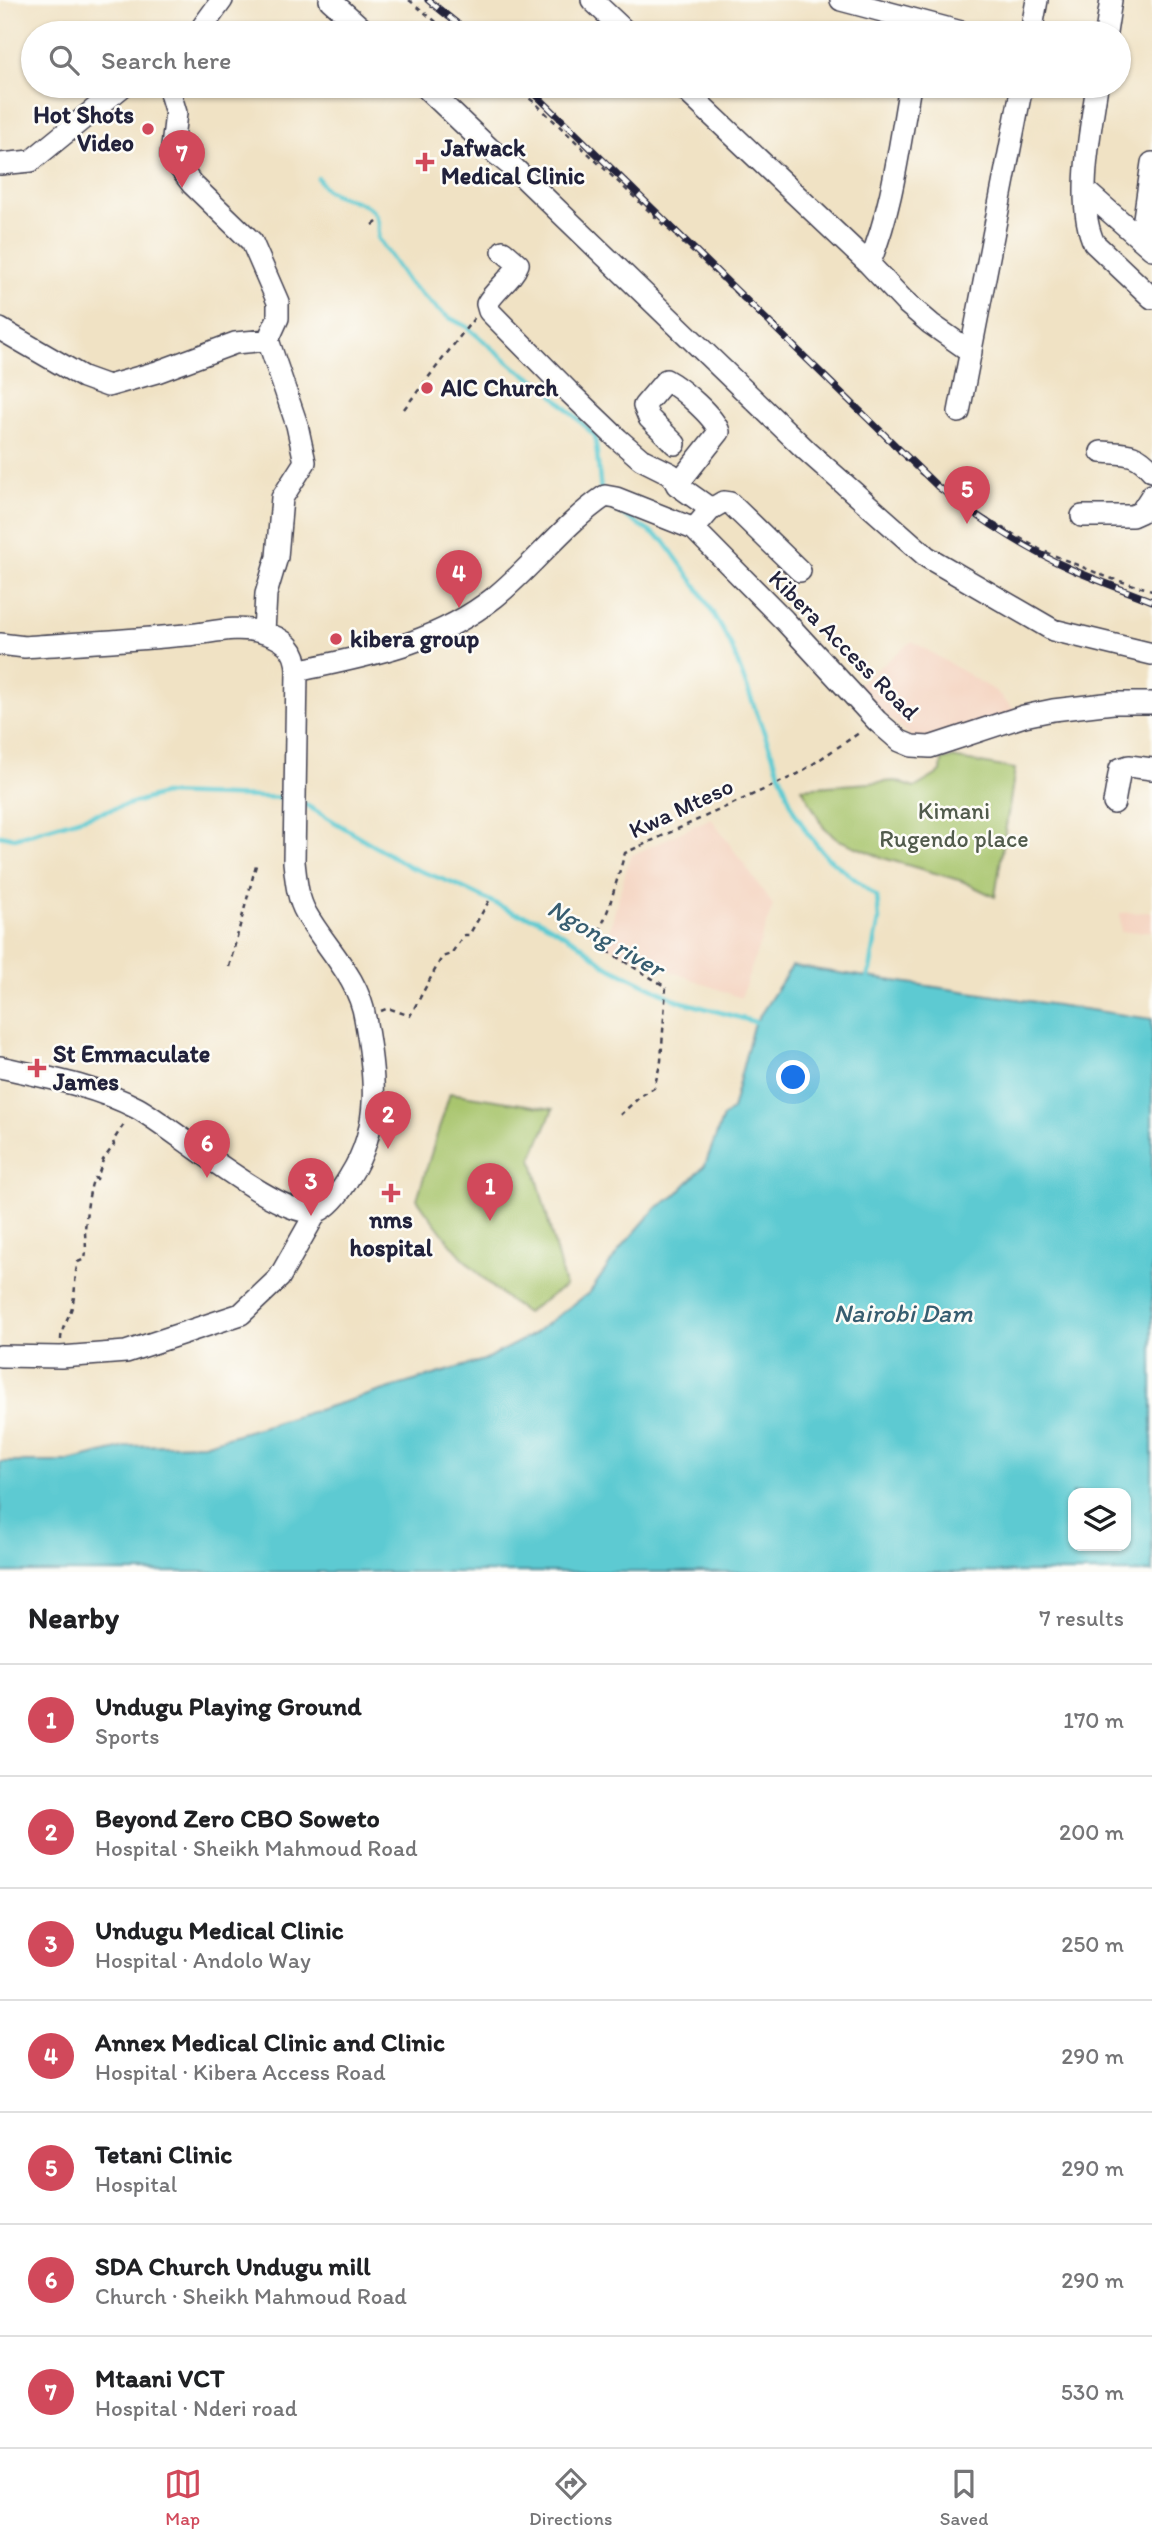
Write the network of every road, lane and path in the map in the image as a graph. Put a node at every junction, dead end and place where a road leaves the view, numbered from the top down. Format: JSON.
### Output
{"nodes":[{"id":1,"x":222,"y":0,"type":"edge"},
{"id":2,"x":330,"y":0,"type":"edge"},
{"id":3,"x":409,"y":0,"type":"edge"},
{"id":4,"x":592,"y":0,"type":"edge"},
{"id":5,"x":842,"y":0,"type":"edge"},
{"id":6,"x":1037,"y":0,"type":"edge"},
{"id":7,"x":1111,"y":0,"type":"edge"},
{"id":8,"x":207,"y":21,"type":"edge"},
{"id":9,"x":354,"y":21,"type":"edge"},
{"id":10,"x":435,"y":21,"type":"edge"},
{"id":11,"x":614,"y":21,"type":"edge"},
{"id":12,"x":900,"y":21,"type":"edge"},
{"id":13,"x":1033,"y":21,"type":"edge"},
{"id":14,"x":1108,"y":21,"type":"edge"},
{"id":15,"x":108,"y":98,"type":"edge"},
{"id":16,"x":172,"y":98,"type":"edge"},
{"id":17,"x":437,"y":98,"type":"edge"},
{"id":18,"x":529,"y":98,"type":"edge"},
{"id":19,"x":694,"y":98,"type":"edge"},
{"id":20,"x":908,"y":98,"type":"edge"},
{"id":21,"x":1020,"y":98,"type":"edge"},
{"id":22,"x":1095,"y":98,"type":"edge"},
{"id":23,"x":1152,"y":163,"type":"edge"},
{"id":24,"x":0,"y":164,"type":"edge"},
{"id":25,"x":1086,"y":191,"type":"junction"},
{"id":26,"x":380,"y":220,"type":"dead end"},
{"id":27,"x":373,"y":225,"type":"dead end"},
{"id":28,"x":1147,"y":244,"type":"edge"},
{"id":29,"x":503,"y":251,"type":"dead end"},
{"id":30,"x":869,"y":264,"type":"junction"},
{"id":31,"x":1152,"y":298,"type":"edge"},
{"id":32,"x":472,"y":321,"type":"dead end"},
{"id":33,"x":0,"y":329,"type":"edge"},
{"id":34,"x":268,"y":340,"type":"junction"},
{"id":35,"x":971,"y":352,"type":"junction"},
{"id":36,"x":404,"y":409,"type":"dead end"},
{"id":37,"x":958,"y":412,"type":"dead end"},
{"id":38,"x":675,"y":444,"type":"dead end"},
{"id":39,"x":1101,"y":452,"type":"dead end"},
{"id":40,"x":1152,"y":471,"type":"edge"},
{"id":41,"x":677,"y":485,"type":"junction"},
{"id":42,"x":1152,"y":495,"type":"edge"},
{"id":43,"x":711,"y":509,"type":"junction"},
{"id":44,"x":1082,"y":516,"type":"dead end"},
{"id":45,"x":694,"y":529,"type":"junction"},
{"id":46,"x":800,"y":571,"type":"dead end"},
{"id":47,"x":1152,"y":590,"type":"edge"},
{"id":48,"x":264,"y":632,"type":"junction"},
{"id":49,"x":0,"y":644,"type":"edge"},
{"id":50,"x":1152,"y":654,"type":"edge"},
{"id":51,"x":297,"y":671,"type":"junction"},
{"id":52,"x":1152,"y":703,"type":"edge"},
{"id":53,"x":877,"y":721,"type":"junction"},
{"id":54,"x":1152,"y":769,"type":"edge"},
{"id":55,"x":1114,"y":803,"type":"dead end"},
{"id":56,"x":256,"y":865,"type":"dead end"},
{"id":57,"x":489,"y":901,"type":"dead end"},
{"id":58,"x":229,"y":967,"type":"dead end"},
{"id":59,"x":366,"y":1018,"type":"junction"},
{"id":60,"x":0,"y":1067,"type":"edge"},
{"id":61,"x":137,"y":1108,"type":"junction"},
{"id":62,"x":620,"y":1115,"type":"dead end"},
{"id":63,"x":317,"y":1211,"type":"junction"},
{"id":64,"x":0,"y":1356,"type":"edge"},
{"id":65,"x":61,"y":1357,"type":"junction"}],
"edges":[{"from":1,"to":8,"type":"street"},
{"from":2,"to":9,"type":"street"},
{"from":3,"to":10,"type":"path"},
{"from":4,"to":11,"type":"street"},
{"from":5,"to":12,"type":"street"},
{"from":6,"to":13,"type":"street"},
{"from":7,"to":14,"type":"street"},
{"from":15,"to":24,"type":"street"},
{"from":16,"to":34,"type":"street"},
{"from":17,"to":50,"type":"street"},
{"from":18,"to":47,"type":"path"},
{"from":19,"to":30,"type":"street"},
{"from":20,"to":30,"type":"street"},
{"from":21,"to":35,"type":"street"},
{"from":22,"to":25,"type":"street"},
{"from":23,"to":28,"type":"street"},
{"from":25,"to":28,"type":"street"},
{"from":25,"to":31,"type":"street"},
{"from":26,"to":27,"type":"path"},
{"from":29,"to":41,"type":"street"},
{"from":30,"to":35,"type":"street"},
{"from":32,"to":36,"type":"path"},
{"from":33,"to":34,"type":"street"},
{"from":34,"to":48,"type":"street"},
{"from":35,"to":37,"type":"street"},
{"from":38,"to":41,"type":"street"},
{"from":39,"to":40,"type":"street"},
{"from":41,"to":43,"type":"street"},
{"from":42,"to":44,"type":"street"},
{"from":43,"to":45,"type":"street"},
{"from":43,"to":46,"type":"street"},
{"from":45,"to":51,"type":"street","name":"Kibera Access Road"},
{"from":45,"to":53,"type":"street","name":"Kibera Access Road"},
{"from":48,"to":49,"type":"street"},
{"from":48,"to":51,"type":"street"},
{"from":51,"to":59,"type":"street"},
{"from":52,"to":53,"type":"street","name":"Kibera Access Road"},
{"from":53,"to":62,"type":"path","name":"Kwa Mteso"},
{"from":54,"to":55,"type":"street"},
{"from":56,"to":58,"type":"path"},
{"from":57,"to":59,"type":"path"},
{"from":59,"to":63,"type":"street"},
{"from":60,"to":61,"type":"street"},
{"from":61,"to":63,"type":"street"},
{"from":61,"to":65,"type":"path"},
{"from":63,"to":65,"type":"street"},
{"from":64,"to":65,"type":"street"}]}
